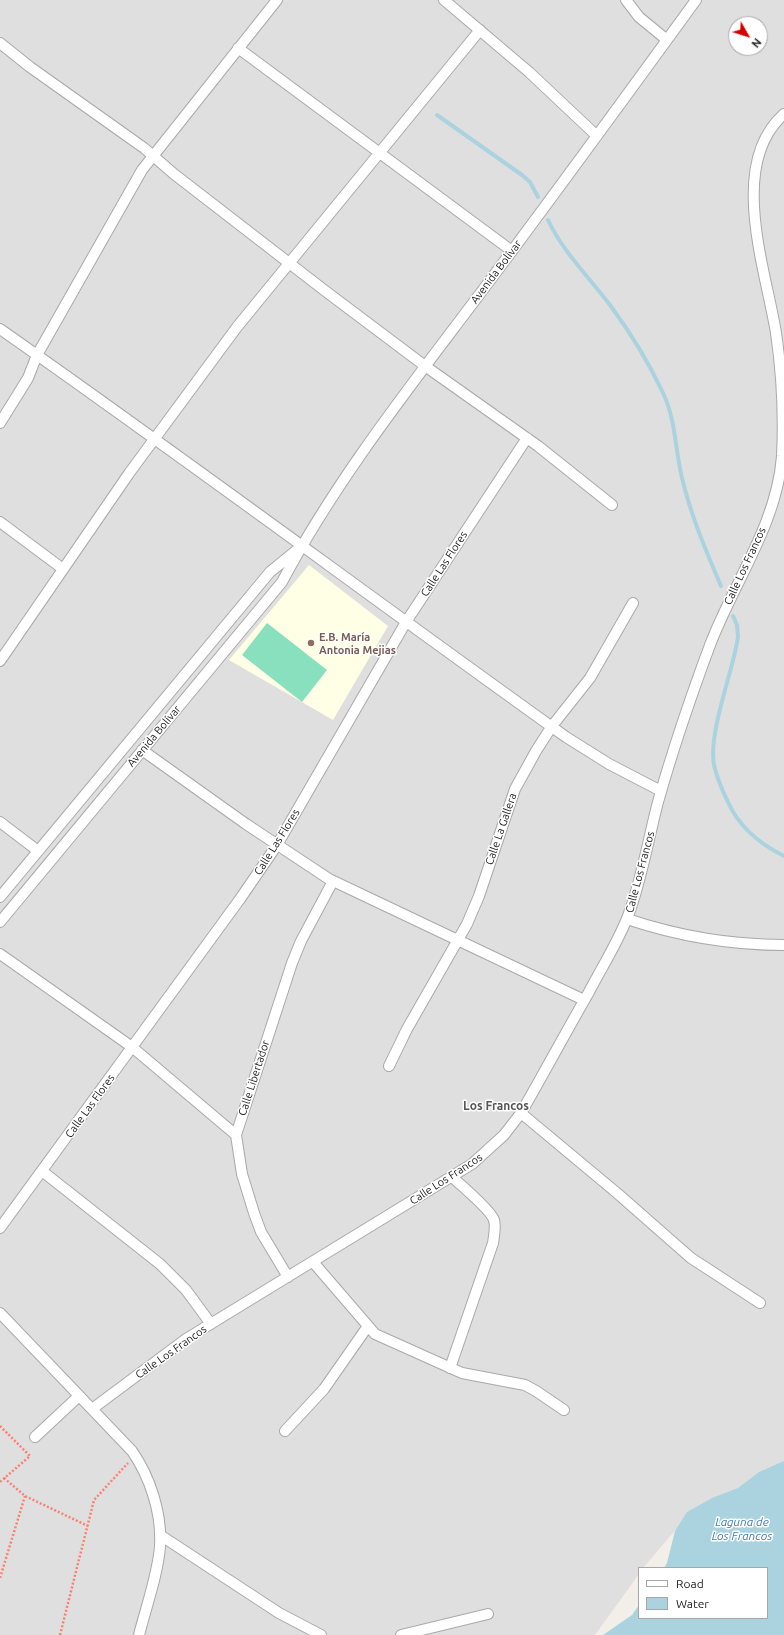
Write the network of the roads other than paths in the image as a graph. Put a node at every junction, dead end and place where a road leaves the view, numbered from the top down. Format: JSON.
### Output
{"nodes":[{"id":1,"x":277,"y":0,"type":"edge"},
{"id":2,"x":444,"y":0,"type":"edge"},
{"id":3,"x":626,"y":0,"type":"edge"},
{"id":4,"x":696,"y":0,"type":"edge"},
{"id":5,"x":480,"y":30,"type":"junction"},
{"id":6,"x":667,"y":40,"type":"junction"},
{"id":7,"x":0,"y":43,"type":"edge"},
{"id":8,"x":238,"y":48,"type":"junction"},
{"id":9,"x":784,"y":114,"type":"edge"},
{"id":10,"x":597,"y":136,"type":"junction"},
{"id":11,"x":380,"y":153,"type":"junction"},
{"id":12,"x":153,"y":156,"type":"junction"},
{"id":13,"x":512,"y":251,"type":"junction"},
{"id":14,"x":290,"y":263,"type":"junction"},
{"id":15,"x":0,"y":329,"type":"edge"},
{"id":16,"x":37,"y":355,"type":"junction"},
{"id":17,"x":425,"y":366,"type":"junction"},
{"id":18,"x":0,"y":423,"type":"edge"},
{"id":19,"x":155,"y":438,"type":"junction"},
{"id":20,"x":527,"y":438,"type":"junction"},
{"id":21,"x":781,"y":490,"type":"edge"},
{"id":22,"x":612,"y":505,"type":"dead end"},
{"id":23,"x":0,"y":522,"type":"edge"},
{"id":24,"x":301,"y":546,"type":"junction"},
{"id":25,"x":63,"y":569,"type":"junction"},
{"id":26,"x":633,"y":603,"type":"dead end"},
{"id":27,"x":406,"y":622,"type":"junction"},
{"id":28,"x":0,"y":661,"type":"edge"},
{"id":29,"x":552,"y":726,"type":"junction"},
{"id":30,"x":142,"y":750,"type":"junction"},
{"id":31,"x":661,"y":791,"type":"junction"},
{"id":32,"x":0,"y":822,"type":"edge"},
{"id":33,"x":277,"y":845,"type":"junction"},
{"id":34,"x":38,"y":851,"type":"junction"},
{"id":35,"x":333,"y":881,"type":"junction"},
{"id":36,"x":0,"y":897,"type":"edge"},
{"id":37,"x":627,"y":919,"type":"junction"},
{"id":38,"x":0,"y":922,"type":"edge"},
{"id":39,"x":459,"y":941,"type":"junction"},
{"id":40,"x":784,"y":945,"type":"edge"},
{"id":41,"x":0,"y":954,"type":"edge"},
{"id":42,"x":584,"y":1000,"type":"junction"},
{"id":43,"x":132,"y":1047,"type":"junction"},
{"id":44,"x":389,"y":1066,"type":"dead end"},
{"id":45,"x":520,"y":1113,"type":"junction"},
{"id":46,"x":236,"y":1135,"type":"junction"},
{"id":47,"x":42,"y":1171,"type":"junction"},
{"id":48,"x":452,"y":1177,"type":"junction"},
{"id":49,"x":0,"y":1228,"type":"edge"},
{"id":50,"x":314,"y":1262,"type":"junction"},
{"id":51,"x":288,"y":1277,"type":"junction"},
{"id":52,"x":760,"y":1303,"type":"dead end"},
{"id":53,"x":0,"y":1314,"type":"edge"},
{"id":54,"x":211,"y":1324,"type":"junction"},
{"id":55,"x":368,"y":1326,"type":"junction"},
{"id":56,"x":450,"y":1368,"type":"junction"},
{"id":57,"x":79,"y":1396,"type":"junction"},
{"id":58,"x":92,"y":1409,"type":"junction"},
{"id":59,"x":564,"y":1410,"type":"dead end"},
{"id":60,"x":284,"y":1431,"type":"dead end"},
{"id":61,"x":35,"y":1437,"type":"dead end"},
{"id":62,"x":160,"y":1535,"type":"junction"},
{"id":63,"x":488,"y":1614,"type":"dead end"},
{"id":64,"x":139,"y":1635,"type":"edge"},
{"id":65,"x":321,"y":1635,"type":"edge"},
{"id":66,"x":401,"y":1635,"type":"edge"}],
"edges":[{"from":1,"to":8,"type":"street"},
{"from":2,"to":5,"type":"street"},
{"from":3,"to":6,"type":"street"},
{"from":4,"to":6,"type":"street","name":"Avenida Bolívar"},
{"from":5,"to":10,"type":"street"},
{"from":5,"to":11,"type":"street"},
{"from":6,"to":10,"type":"street","name":"Avenida Bolívar"},
{"from":7,"to":12,"type":"street"},
{"from":8,"to":11,"type":"street"},
{"from":8,"to":12,"type":"street"},
{"from":9,"to":21,"type":"street","name":"Calle Los Francos"},
{"from":10,"to":13,"type":"street","name":"Avenida Bolívar"},
{"from":11,"to":13,"type":"street"},
{"from":11,"to":14,"type":"street"},
{"from":12,"to":14,"type":"street"},
{"from":12,"to":16,"type":"street"},
{"from":13,"to":17,"type":"street","name":"Avenida Bolívar"},
{"from":14,"to":17,"type":"street"},
{"from":14,"to":19,"type":"street"},
{"from":15,"to":16,"type":"street"},
{"from":16,"to":18,"type":"street"},
{"from":16,"to":19,"type":"street"},
{"from":17,"to":20,"type":"street"},
{"from":17,"to":24,"type":"street","name":"Avenida Bolívar"},
{"from":19,"to":24,"type":"street"},
{"from":19,"to":25,"type":"street"},
{"from":20,"to":22,"type":"street"},
{"from":20,"to":27,"type":"street","name":"Calle Las Flores"},
{"from":21,"to":31,"type":"street","name":"Calle Los Francos"},
{"from":23,"to":25,"type":"street"},
{"from":24,"to":27,"type":"street"},
{"from":24,"to":30,"type":"street","name":"Avenida Bolívar"},
{"from":24,"to":34,"type":"street","name":"Avenida Bolívar"},
{"from":25,"to":28,"type":"street"},
{"from":26,"to":29,"type":"street","name":"Calle La Gallera"},
{"from":27,"to":29,"type":"street"},
{"from":27,"to":33,"type":"street","name":"Calle Las Flores"},
{"from":29,"to":31,"type":"street"},
{"from":29,"to":39,"type":"street","name":"Calle La Gallera"},
{"from":30,"to":33,"type":"street"},
{"from":30,"to":38,"type":"street","name":"Avenida Bolívar"},
{"from":31,"to":37,"type":"street","name":"Calle Los Francos"},
{"from":32,"to":34,"type":"street"},
{"from":33,"to":35,"type":"street"},
{"from":33,"to":43,"type":"street","name":"Calle Las Flores"},
{"from":34,"to":36,"type":"street","name":"Avenida Bolívar"},
{"from":35,"to":39,"type":"street"},
{"from":35,"to":46,"type":"street","name":"Calle Libertador"},
{"from":37,"to":40,"type":"street"},
{"from":37,"to":42,"type":"street","name":"Calle Los Francos"},
{"from":39,"to":42,"type":"street"},
{"from":39,"to":44,"type":"street","name":"Calle La Gallera"},
{"from":41,"to":43,"type":"street"},
{"from":42,"to":45,"type":"street","name":"Calle Los Francos"},
{"from":43,"to":46,"type":"street"},
{"from":43,"to":47,"type":"street","name":"Calle Las Flores"},
{"from":45,"to":48,"type":"street","name":"Calle Los Francos"},
{"from":45,"to":52,"type":"street"},
{"from":46,"to":51,"type":"street","name":"Calle Libertador"},
{"from":47,"to":49,"type":"street","name":"Calle Las Flores"},
{"from":47,"to":54,"type":"street"},
{"from":48,"to":50,"type":"street","name":"Calle Los Francos"},
{"from":48,"to":56,"type":"street"},
{"from":50,"to":51,"type":"street","name":"Calle Los Francos"},
{"from":50,"to":55,"type":"street"},
{"from":51,"to":54,"type":"street","name":"Calle Los Francos"},
{"from":53,"to":57,"type":"street"},
{"from":54,"to":58,"type":"street","name":"Calle Los Francos"},
{"from":55,"to":56,"type":"street"},
{"from":55,"to":60,"type":"street"},
{"from":56,"to":59,"type":"street"},
{"from":57,"to":58,"type":"street"},
{"from":57,"to":61,"type":"street"},
{"from":58,"to":62,"type":"street"},
{"from":62,"to":64,"type":"street"},
{"from":62,"to":65,"type":"street"},
{"from":63,"to":66,"type":"street"}]}
